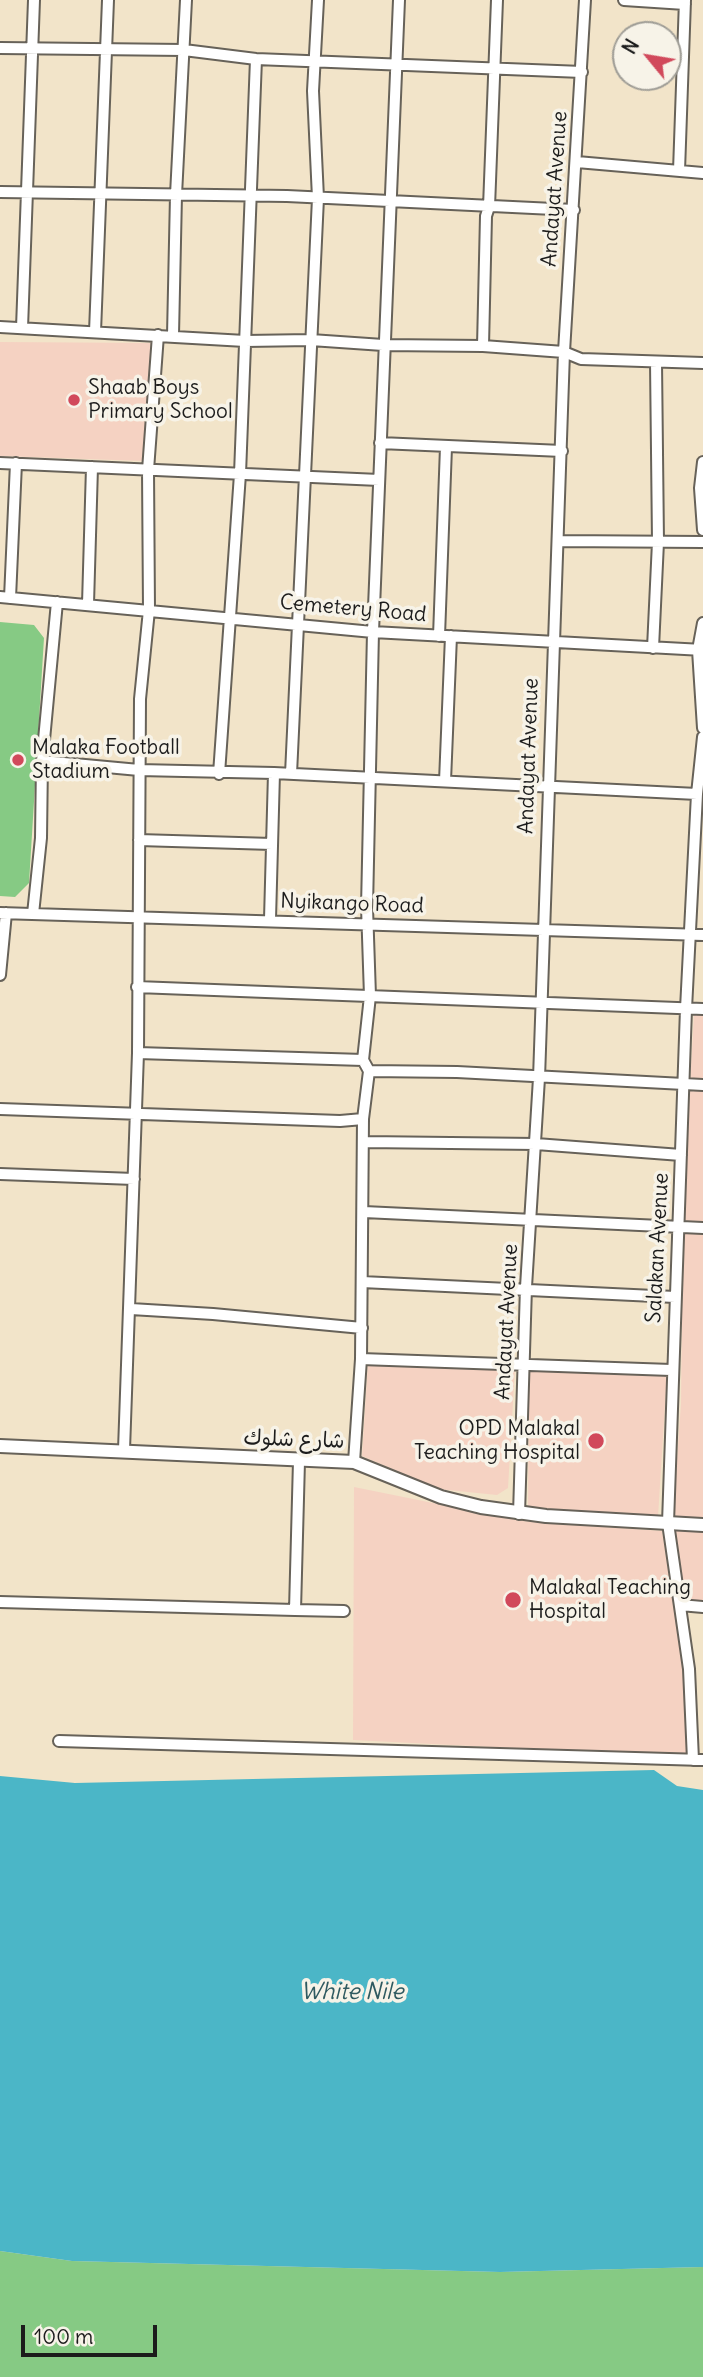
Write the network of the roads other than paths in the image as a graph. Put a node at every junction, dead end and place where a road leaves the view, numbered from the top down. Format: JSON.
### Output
{"nodes":[{"id":1,"x":34,"y":0,"type":"edge"},
{"id":2,"x":108,"y":0,"type":"edge"},
{"id":3,"x":186,"y":0,"type":"edge"},
{"id":4,"x":318,"y":0,"type":"edge"},
{"id":5,"x":399,"y":0,"type":"edge"},
{"id":6,"x":497,"y":0,"type":"edge"},
{"id":7,"x":585,"y":0,"type":"edge"},
{"id":8,"x":624,"y":0,"type":"edge"},
{"id":9,"x":685,"y":2,"type":"edge"},
{"id":10,"x":0,"y":48,"type":"edge"},
{"id":11,"x":33,"y":48,"type":"junction"},
{"id":12,"x":105,"y":49,"type":"junction"},
{"id":13,"x":184,"y":50,"type":"junction"},
{"id":14,"x":256,"y":59,"type":"junction"},
{"id":15,"x":314,"y":62,"type":"junction"},
{"id":16,"x":397,"y":65,"type":"junction"},
{"id":17,"x":494,"y":68,"type":"junction"},
{"id":18,"x":582,"y":72,"type":"junction"},
{"id":19,"x":577,"y":162,"type":"junction"},
{"id":20,"x":679,"y":171,"type":"junction"},
{"id":21,"x":703,"y":173,"type":"edge"},
{"id":22,"x":0,"y":192,"type":"edge"},
{"id":23,"x":28,"y":193,"type":"junction"},
{"id":24,"x":101,"y":193,"type":"junction"},
{"id":25,"x":176,"y":195,"type":"junction"},
{"id":26,"x":249,"y":197,"type":"junction"},
{"id":27,"x":318,"y":198,"type":"junction"},
{"id":28,"x":390,"y":203,"type":"junction"},
{"id":29,"x":489,"y":207,"type":"junction"},
{"id":30,"x":574,"y":210,"type":"junction"},
{"id":31,"x":0,"y":327,"type":"edge"},
{"id":32,"x":22,"y":328,"type":"junction"},
{"id":33,"x":96,"y":332,"type":"junction"},
{"id":34,"x":158,"y":335,"type":"junction"},
{"id":35,"x":173,"y":335,"type":"junction"},
{"id":36,"x":311,"y":340,"type":"junction"},
{"id":37,"x":245,"y":341,"type":"junction"},
{"id":38,"x":383,"y":345,"type":"junction"},
{"id":39,"x":483,"y":346,"type":"junction"},
{"id":40,"x":564,"y":352,"type":"junction"},
{"id":41,"x":656,"y":362,"type":"junction"},
{"id":42,"x":703,"y":363,"type":"edge"},
{"id":43,"x":380,"y":443,"type":"junction"},
{"id":44,"x":446,"y":447,"type":"junction"},
{"id":45,"x":562,"y":451,"type":"junction"},
{"id":46,"x":703,"y":462,"type":"edge"},
{"id":47,"x":0,"y":463,"type":"edge"},
{"id":48,"x":16,"y":463,"type":"junction"},
{"id":49,"x":92,"y":467,"type":"junction"},
{"id":50,"x":148,"y":470,"type":"junction"},
{"id":51,"x":240,"y":474,"type":"junction"},
{"id":52,"x":306,"y":477,"type":"junction"},
{"id":53,"x":379,"y":480,"type":"junction"},
{"id":54,"x":703,"y":530,"type":"edge"},
{"id":55,"x":558,"y":541,"type":"junction"},
{"id":56,"x":657,"y":542,"type":"junction"},
{"id":57,"x":703,"y":542,"type":"edge"},
{"id":58,"x":5,"y":598,"type":"edge"},
{"id":59,"x":57,"y":602,"type":"junction"},
{"id":60,"x":88,"y":604,"type":"junction"},
{"id":61,"x":149,"y":610,"type":"junction"},
{"id":62,"x":231,"y":618,"type":"junction"},
{"id":63,"x":297,"y":624,"type":"junction"},
{"id":64,"x":703,"y":624,"type":"edge"},
{"id":65,"x":373,"y":632,"type":"junction"},
{"id":66,"x":439,"y":636,"type":"junction"},
{"id":67,"x":451,"y":636,"type":"junction"},
{"id":68,"x":552,"y":641,"type":"junction"},
{"id":69,"x":653,"y":648,"type":"junction"},
{"id":70,"x":700,"y":650,"type":"edge"},
{"id":71,"x":703,"y":727,"type":"edge"},
{"id":72,"x":703,"y":737,"type":"edge"},
{"id":73,"x":42,"y":761,"type":"junction"},
{"id":74,"x":139,"y":770,"type":"junction"},
{"id":75,"x":274,"y":773,"type":"junction"},
{"id":76,"x":219,"y":774,"type":"junction"},
{"id":77,"x":290,"y":774,"type":"junction"},
{"id":78,"x":370,"y":778,"type":"junction"},
{"id":79,"x":445,"y":781,"type":"junction"},
{"id":80,"x":547,"y":785,"type":"junction"},
{"id":81,"x":697,"y":794,"type":"junction"},
{"id":82,"x":139,"y":840,"type":"junction"},
{"id":83,"x":272,"y":844,"type":"junction"},
{"id":84,"x":3,"y":913,"type":"edge"},
{"id":85,"x":33,"y":914,"type":"junction"},
{"id":86,"x":137,"y":917,"type":"junction"},
{"id":87,"x":270,"y":919,"type":"junction"},
{"id":88,"x":368,"y":924,"type":"junction"},
{"id":89,"x":543,"y":930,"type":"junction"},
{"id":90,"x":689,"y":934,"type":"junction"},
{"id":91,"x":703,"y":935,"type":"edge"},
{"id":92,"x":0,"y":975,"type":"edge"},
{"id":93,"x":137,"y":987,"type":"junction"},
{"id":94,"x":370,"y":996,"type":"junction"},
{"id":95,"x":541,"y":1005,"type":"junction"},
{"id":96,"x":686,"y":1009,"type":"junction"},
{"id":97,"x":703,"y":1009,"type":"edge"},
{"id":98,"x":138,"y":1053,"type":"junction"},
{"id":99,"x":363,"y":1060,"type":"junction"},
{"id":100,"x":369,"y":1071,"type":"junction"},
{"id":101,"x":539,"y":1078,"type":"junction"},
{"id":102,"x":683,"y":1083,"type":"junction"},
{"id":103,"x":703,"y":1085,"type":"edge"},
{"id":104,"x":0,"y":1109,"type":"edge"},
{"id":105,"x":136,"y":1115,"type":"junction"},
{"id":106,"x":363,"y":1119,"type":"junction"},
{"id":107,"x":365,"y":1142,"type":"junction"},
{"id":108,"x":536,"y":1144,"type":"junction"},
{"id":109,"x":681,"y":1155,"type":"junction"},
{"id":110,"x":0,"y":1174,"type":"edge"},
{"id":111,"x":134,"y":1179,"type":"junction"},
{"id":112,"x":364,"y":1212,"type":"junction"},
{"id":113,"x":531,"y":1220,"type":"junction"},
{"id":114,"x":679,"y":1227,"type":"junction"},
{"id":115,"x":703,"y":1228,"type":"edge"},
{"id":116,"x":362,"y":1282,"type":"junction"},
{"id":117,"x":526,"y":1287,"type":"junction"},
{"id":118,"x":675,"y":1297,"type":"junction"},
{"id":119,"x":131,"y":1310,"type":"junction"},
{"id":120,"x":362,"y":1328,"type":"junction"},
{"id":121,"x":361,"y":1359,"type":"junction"},
{"id":122,"x":524,"y":1365,"type":"junction"},
{"id":123,"x":671,"y":1370,"type":"junction"},
{"id":124,"x":0,"y":1447,"type":"edge"},
{"id":125,"x":124,"y":1450,"type":"junction"},
{"id":126,"x":299,"y":1461,"type":"junction"},
{"id":127,"x":354,"y":1462,"type":"junction"},
{"id":128,"x":519,"y":1514,"type":"junction"},
{"id":129,"x":668,"y":1523,"type":"junction"},
{"id":130,"x":703,"y":1525,"type":"edge"},
{"id":131,"x":0,"y":1602,"type":"edge"},
{"id":132,"x":680,"y":1605,"type":"junction"},
{"id":133,"x":703,"y":1607,"type":"edge"},
{"id":134,"x":295,"y":1610,"type":"junction"},
{"id":135,"x":344,"y":1611,"type":"dead end"},
{"id":136,"x":60,"y":1741,"type":"dead end"},
{"id":137,"x":698,"y":1760,"type":"edge"}],
"edges":[{"from":1,"to":11,"type":"street"},
{"from":2,"to":12,"type":"street"},
{"from":3,"to":13,"type":"street"},
{"from":4,"to":15,"type":"street"},
{"from":5,"to":16,"type":"street"},
{"from":6,"to":17,"type":"street"},
{"from":7,"to":18,"type":"street","name":"Andayat Avenue"},
{"from":8,"to":9,"type":"street"},
{"from":9,"to":20,"type":"street"},
{"from":10,"to":11,"type":"street"},
{"from":11,"to":12,"type":"street"},
{"from":11,"to":23,"type":"street"},
{"from":12,"to":13,"type":"street"},
{"from":12,"to":24,"type":"street"},
{"from":13,"to":14,"type":"street"},
{"from":13,"to":25,"type":"street"},
{"from":14,"to":15,"type":"street"},
{"from":14,"to":26,"type":"street"},
{"from":15,"to":16,"type":"street"},
{"from":15,"to":27,"type":"street"},
{"from":16,"to":17,"type":"street"},
{"from":16,"to":28,"type":"street"},
{"from":17,"to":18,"type":"street"},
{"from":17,"to":29,"type":"street"},
{"from":18,"to":19,"type":"street","name":"Andayat Avenue"},
{"from":19,"to":20,"type":"street"},
{"from":19,"to":30,"type":"street","name":"Andayat Avenue"},
{"from":20,"to":21,"type":"street"},
{"from":22,"to":23,"type":"street"},
{"from":23,"to":24,"type":"street"},
{"from":23,"to":32,"type":"street"},
{"from":24,"to":25,"type":"street"},
{"from":24,"to":33,"type":"street"},
{"from":25,"to":26,"type":"street"},
{"from":25,"to":35,"type":"street"},
{"from":26,"to":27,"type":"street"},
{"from":26,"to":37,"type":"street"},
{"from":27,"to":28,"type":"street"},
{"from":27,"to":36,"type":"street"},
{"from":28,"to":29,"type":"street"},
{"from":28,"to":38,"type":"street"},
{"from":29,"to":30,"type":"street"},
{"from":29,"to":39,"type":"street"},
{"from":30,"to":40,"type":"street","name":"Andayat Avenue"},
{"from":31,"to":32,"type":"street"},
{"from":32,"to":33,"type":"street"},
{"from":33,"to":34,"type":"street"},
{"from":34,"to":35,"type":"street"},
{"from":34,"to":50,"type":"street"},
{"from":35,"to":37,"type":"street"},
{"from":36,"to":37,"type":"street"},
{"from":36,"to":38,"type":"street"},
{"from":36,"to":52,"type":"street"},
{"from":37,"to":51,"type":"street"},
{"from":38,"to":39,"type":"street"},
{"from":38,"to":43,"type":"street"},
{"from":39,"to":40,"type":"street"},
{"from":40,"to":41,"type":"street"},
{"from":40,"to":45,"type":"street","name":"Andayat Avenue"},
{"from":41,"to":42,"type":"street"},
{"from":41,"to":56,"type":"street"},
{"from":43,"to":44,"type":"street"},
{"from":43,"to":53,"type":"street"},
{"from":44,"to":45,"type":"street"},
{"from":44,"to":66,"type":"street"},
{"from":45,"to":55,"type":"street","name":"Andayat Avenue"},
{"from":46,"to":54,"type":"street"},
{"from":47,"to":48,"type":"street"},
{"from":48,"to":49,"type":"street"},
{"from":48,"to":58,"type":"street"},
{"from":49,"to":50,"type":"street"},
{"from":49,"to":60,"type":"street"},
{"from":50,"to":51,"type":"street"},
{"from":50,"to":61,"type":"street"},
{"from":51,"to":52,"type":"street"},
{"from":51,"to":62,"type":"street"},
{"from":52,"to":53,"type":"street"},
{"from":52,"to":63,"type":"street"},
{"from":53,"to":65,"type":"street"},
{"from":55,"to":56,"type":"street"},
{"from":55,"to":68,"type":"street","name":"Andayat Avenue"},
{"from":56,"to":57,"type":"street"},
{"from":56,"to":69,"type":"street"},
{"from":58,"to":59,"type":"street","name":"Cemetery Road"},
{"from":59,"to":60,"type":"street","name":"Cemetery Road"},
{"from":59,"to":73,"type":"street"},
{"from":60,"to":61,"type":"street","name":"Cemetery Road"},
{"from":61,"to":62,"type":"street","name":"Cemetery Road"},
{"from":61,"to":74,"type":"street"},
{"from":62,"to":63,"type":"street","name":"Cemetery Road"},
{"from":62,"to":76,"type":"street"},
{"from":63,"to":65,"type":"street","name":"Cemetery Road"},
{"from":63,"to":77,"type":"street"},
{"from":64,"to":70,"type":"street"},
{"from":65,"to":66,"type":"street","name":"Cemetery Road"},
{"from":65,"to":78,"type":"street"},
{"from":66,"to":67,"type":"street","name":"Cemetery Road"},
{"from":67,"to":68,"type":"street","name":"Cemetery Road"},
{"from":67,"to":79,"type":"street"},
{"from":68,"to":69,"type":"street","name":"Cemetery Road"},
{"from":68,"to":80,"type":"street","name":"Andayat Avenue"},
{"from":69,"to":70,"type":"street","name":"Cemetery Road"},
{"from":70,"to":71,"type":"street"},
{"from":72,"to":81,"type":"street","name":"Salakan Avenue"},
{"from":73,"to":74,"type":"street"},
{"from":73,"to":85,"type":"street"},
{"from":74,"to":76,"type":"street"},
{"from":74,"to":82,"type":"street"},
{"from":75,"to":76,"type":"street"},
{"from":75,"to":77,"type":"street"},
{"from":75,"to":83,"type":"street"},
{"from":77,"to":78,"type":"street"},
{"from":78,"to":79,"type":"street"},
{"from":78,"to":88,"type":"street"},
{"from":79,"to":80,"type":"street"},
{"from":80,"to":81,"type":"street"},
{"from":80,"to":89,"type":"street","name":"Andayat Avenue"},
{"from":81,"to":90,"type":"street","name":"Salakan Avenue"},
{"from":82,"to":83,"type":"street"},
{"from":82,"to":86,"type":"street"},
{"from":83,"to":87,"type":"street"},
{"from":84,"to":85,"type":"street","name":"Nyikango Road"},
{"from":84,"to":92,"type":"street"},
{"from":85,"to":86,"type":"street","name":"Nyikango Road"},
{"from":86,"to":87,"type":"street","name":"Nyikango Road"},
{"from":86,"to":93,"type":"street"},
{"from":87,"to":88,"type":"street","name":"Nyikango Road"},
{"from":88,"to":89,"type":"street","name":"Nyikango Road"},
{"from":88,"to":94,"type":"street"},
{"from":89,"to":90,"type":"street","name":"Nyikango Road"},
{"from":89,"to":95,"type":"street","name":"Andayat Avenue"},
{"from":90,"to":91,"type":"street","name":"Nyikango Road"},
{"from":90,"to":96,"type":"street","name":"Salakan Avenue"},
{"from":93,"to":94,"type":"street"},
{"from":93,"to":98,"type":"street"},
{"from":94,"to":95,"type":"street"},
{"from":94,"to":99,"type":"street"},
{"from":95,"to":96,"type":"street"},
{"from":95,"to":101,"type":"street","name":"Andayat Avenue"},
{"from":96,"to":97,"type":"street"},
{"from":96,"to":102,"type":"street","name":"Salakan Avenue"},
{"from":98,"to":99,"type":"street"},
{"from":98,"to":105,"type":"street"},
{"from":99,"to":100,"type":"street"},
{"from":100,"to":101,"type":"street"},
{"from":100,"to":106,"type":"street"},
{"from":101,"to":102,"type":"street"},
{"from":101,"to":108,"type":"street","name":"Andayat Avenue"},
{"from":102,"to":103,"type":"street"},
{"from":102,"to":109,"type":"street","name":"Salakan Avenue"},
{"from":104,"to":105,"type":"street"},
{"from":105,"to":106,"type":"street"},
{"from":105,"to":111,"type":"street"},
{"from":106,"to":107,"type":"street"},
{"from":107,"to":108,"type":"street"},
{"from":107,"to":112,"type":"street"},
{"from":108,"to":109,"type":"street"},
{"from":108,"to":113,"type":"street","name":"Andayat Avenue"},
{"from":109,"to":114,"type":"street","name":"Salakan Avenue"},
{"from":110,"to":111,"type":"street"},
{"from":111,"to":119,"type":"street"},
{"from":112,"to":113,"type":"street"},
{"from":112,"to":116,"type":"street"},
{"from":113,"to":114,"type":"street"},
{"from":113,"to":117,"type":"street","name":"Andayat Avenue"},
{"from":114,"to":115,"type":"street"},
{"from":114,"to":118,"type":"street","name":"Salakan Avenue"},
{"from":116,"to":117,"type":"street"},
{"from":116,"to":120,"type":"street"},
{"from":117,"to":118,"type":"street"},
{"from":117,"to":122,"type":"street","name":"Andayat Avenue"},
{"from":118,"to":123,"type":"street","name":"Salakan Avenue"},
{"from":119,"to":120,"type":"street"},
{"from":119,"to":125,"type":"street"},
{"from":120,"to":121,"type":"street"},
{"from":121,"to":122,"type":"street"},
{"from":121,"to":127,"type":"street"},
{"from":122,"to":123,"type":"street"},
{"from":122,"to":128,"type":"street","name":"Andayat Avenue"},
{"from":123,"to":129,"type":"street","name":"Salakan Avenue"},
{"from":124,"to":125,"type":"street","name":"شارع شلوك"},
{"from":125,"to":126,"type":"street","name":"شارع شلوك"},
{"from":126,"to":127,"type":"street","name":"شارع شلوك"},
{"from":126,"to":134,"type":"street"},
{"from":127,"to":128,"type":"street","name":"شارع شلوك"},
{"from":128,"to":129,"type":"street","name":"شارع شلوك"},
{"from":129,"to":130,"type":"street","name":"شارع شلوك"},
{"from":129,"to":132,"type":"street","name":"Salakan Avenue"},
{"from":131,"to":134,"type":"street"},
{"from":132,"to":133,"type":"street"},
{"from":132,"to":137,"type":"street","name":"Salakan Avenue"},
{"from":134,"to":135,"type":"street"},
{"from":136,"to":137,"type":"street"}]}
